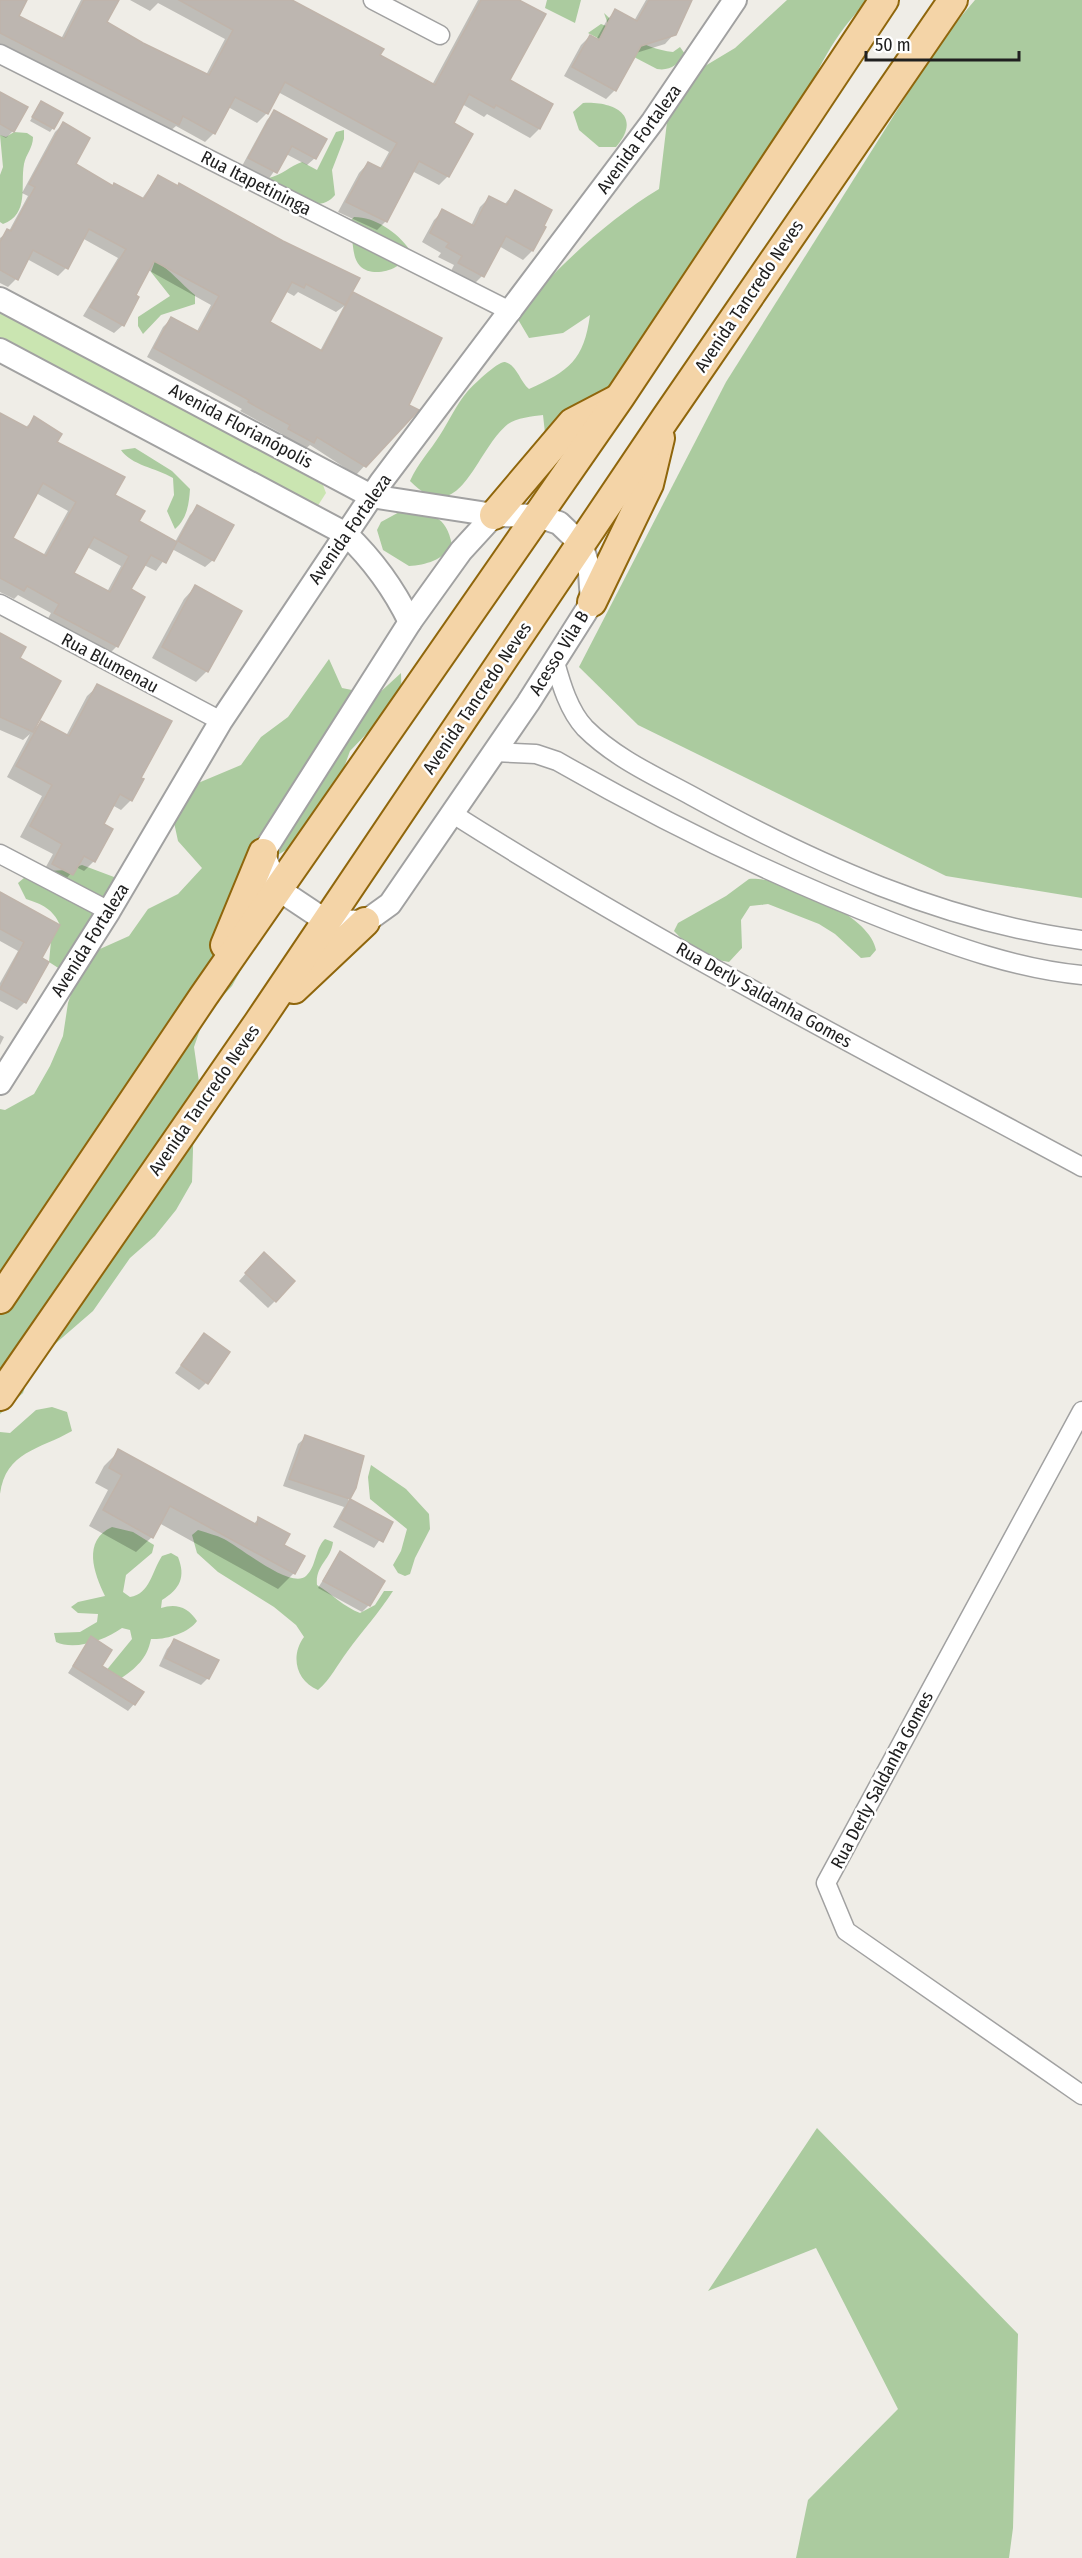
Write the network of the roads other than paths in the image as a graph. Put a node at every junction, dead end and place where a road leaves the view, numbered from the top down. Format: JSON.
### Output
{"nodes":[{"id":1,"x":374,"y":0,"type":"edge"},
{"id":2,"x":735,"y":0,"type":"edge"},
{"id":3,"x":884,"y":0,"type":"edge"},
{"id":4,"x":952,"y":0,"type":"edge"},
{"id":5,"x":440,"y":35,"type":"dead end"},
{"id":6,"x":0,"y":54,"type":"edge"},
{"id":7,"x":0,"y":299,"type":"edge"},
{"id":8,"x":512,"y":312,"type":"junction"},
{"id":9,"x":0,"y":350,"type":"edge"},
{"id":10,"x":620,"y":397,"type":"junction"},
{"id":11,"x":665,"y":419,"type":"junction"},
{"id":12,"x":372,"y":496,"type":"junction"},
{"id":13,"x":494,"y":515,"type":"junction"},
{"id":14,"x":538,"y":516,"type":"junction"},
{"id":15,"x":346,"y":534,"type":"junction"},
{"id":16,"x":581,"y":544,"type":"junction"},
{"id":17,"x":592,"y":602,"type":"junction"},
{"id":18,"x":0,"y":604,"type":"edge"},
{"id":19,"x":410,"y":622,"type":"junction"},
{"id":20,"x":555,"y":662,"type":"junction"},
{"id":21,"x":221,"y":721,"type":"junction"},
{"id":22,"x":494,"y":752,"type":"junction"},
{"id":23,"x":453,"y":813,"type":"junction"},
{"id":24,"x":263,"y":853,"type":"junction"},
{"id":25,"x":0,"y":854,"type":"edge"},
{"id":26,"x":278,"y":890,"type":"junction"},
{"id":27,"x":109,"y":910,"type":"junction"},
{"id":28,"x":326,"y":921,"type":"junction"},
{"id":29,"x":365,"y":922,"type":"junction"},
{"id":30,"x":1082,"y":940,"type":"edge"},
{"id":31,"x":1082,"y":975,"type":"edge"},
{"id":32,"x":203,"y":997,"type":"junction"},
{"id":33,"x":258,"y":1023,"type":"junction"},
{"id":34,"x":0,"y":1083,"type":"edge"},
{"id":35,"x":1082,"y":1167,"type":"edge"},
{"id":36,"x":0,"y":1299,"type":"edge"},
{"id":37,"x":0,"y":1396,"type":"edge"},
{"id":38,"x":1082,"y":1411,"type":"edge"},
{"id":39,"x":1082,"y":2095,"type":"edge"}],
"edges":[{"from":1,"to":5,"type":"street"},
{"from":2,"to":8,"type":"street","name":"Avenida Fortaleza"},
{"from":3,"to":10,"type":"main road"},
{"from":4,"to":11,"type":"main road","name":"Avenida Tancredo Neves"},
{"from":6,"to":8,"type":"street","name":"Rua Itapetininga"},
{"from":7,"to":12,"type":"street","name":"Avenida Florianópolis"},
{"from":8,"to":12,"type":"street","name":"Avenida Fortaleza"},
{"from":9,"to":15,"type":"street"},
{"from":10,"to":13,"type":"main road"},
{"from":10,"to":14,"type":"main road"},
{"from":11,"to":16,"type":"main road","name":"Avenida Tancredo Neves"},
{"from":11,"to":17,"type":"main road"},
{"from":12,"to":13,"type":"street","name":"Avenida Florianópolis"},
{"from":12,"to":15,"type":"street","name":"Avenida Fortaleza"},
{"from":13,"to":14,"type":"street","name":"Avenida Florianópolis"},
{"from":13,"to":19,"type":"street"},
{"from":14,"to":16,"type":"street","name":"Avenida Florianópolis"},
{"from":14,"to":26,"type":"main road"},
{"from":15,"to":19,"type":"street"},
{"from":15,"to":21,"type":"street","name":"Avenida Fortaleza"},
{"from":16,"to":17,"type":"street","name":"Acesso Vila B"},
{"from":16,"to":28,"type":"main road","name":"Avenida Tancredo Neves"},
{"from":17,"to":20,"type":"street","name":"Acesso Vila B"},
{"from":18,"to":21,"type":"street","name":"Rua Blumenau"},
{"from":19,"to":24,"type":"street"},
{"from":20,"to":22,"type":"street","name":"Acesso Vila B"},
{"from":20,"to":30,"type":"street"},
{"from":21,"to":27,"type":"street","name":"Avenida Fortaleza"},
{"from":22,"to":23,"type":"street","name":"Acesso Vila B"},
{"from":22,"to":31,"type":"street"},
{"from":23,"to":29,"type":"street","name":"Acesso Vila B"},
{"from":23,"to":35,"type":"street","name":"Rua Derly Saldanha Gomes"},
{"from":24,"to":26,"type":"street"},
{"from":24,"to":32,"type":"main road"},
{"from":25,"to":27,"type":"street"},
{"from":26,"to":28,"type":"street"},
{"from":26,"to":32,"type":"main road"},
{"from":27,"to":34,"type":"street","name":"Avenida Fortaleza"},
{"from":28,"to":29,"type":"street"},
{"from":28,"to":33,"type":"main road","name":"Avenida Tancredo Neves"},
{"from":29,"to":33,"type":"main road"},
{"from":32,"to":36,"type":"main road"},
{"from":33,"to":37,"type":"main road","name":"Avenida Tancredo Neves"},
{"from":38,"to":39,"type":"street","name":"Rua Derly Saldanha Gomes"}]}
